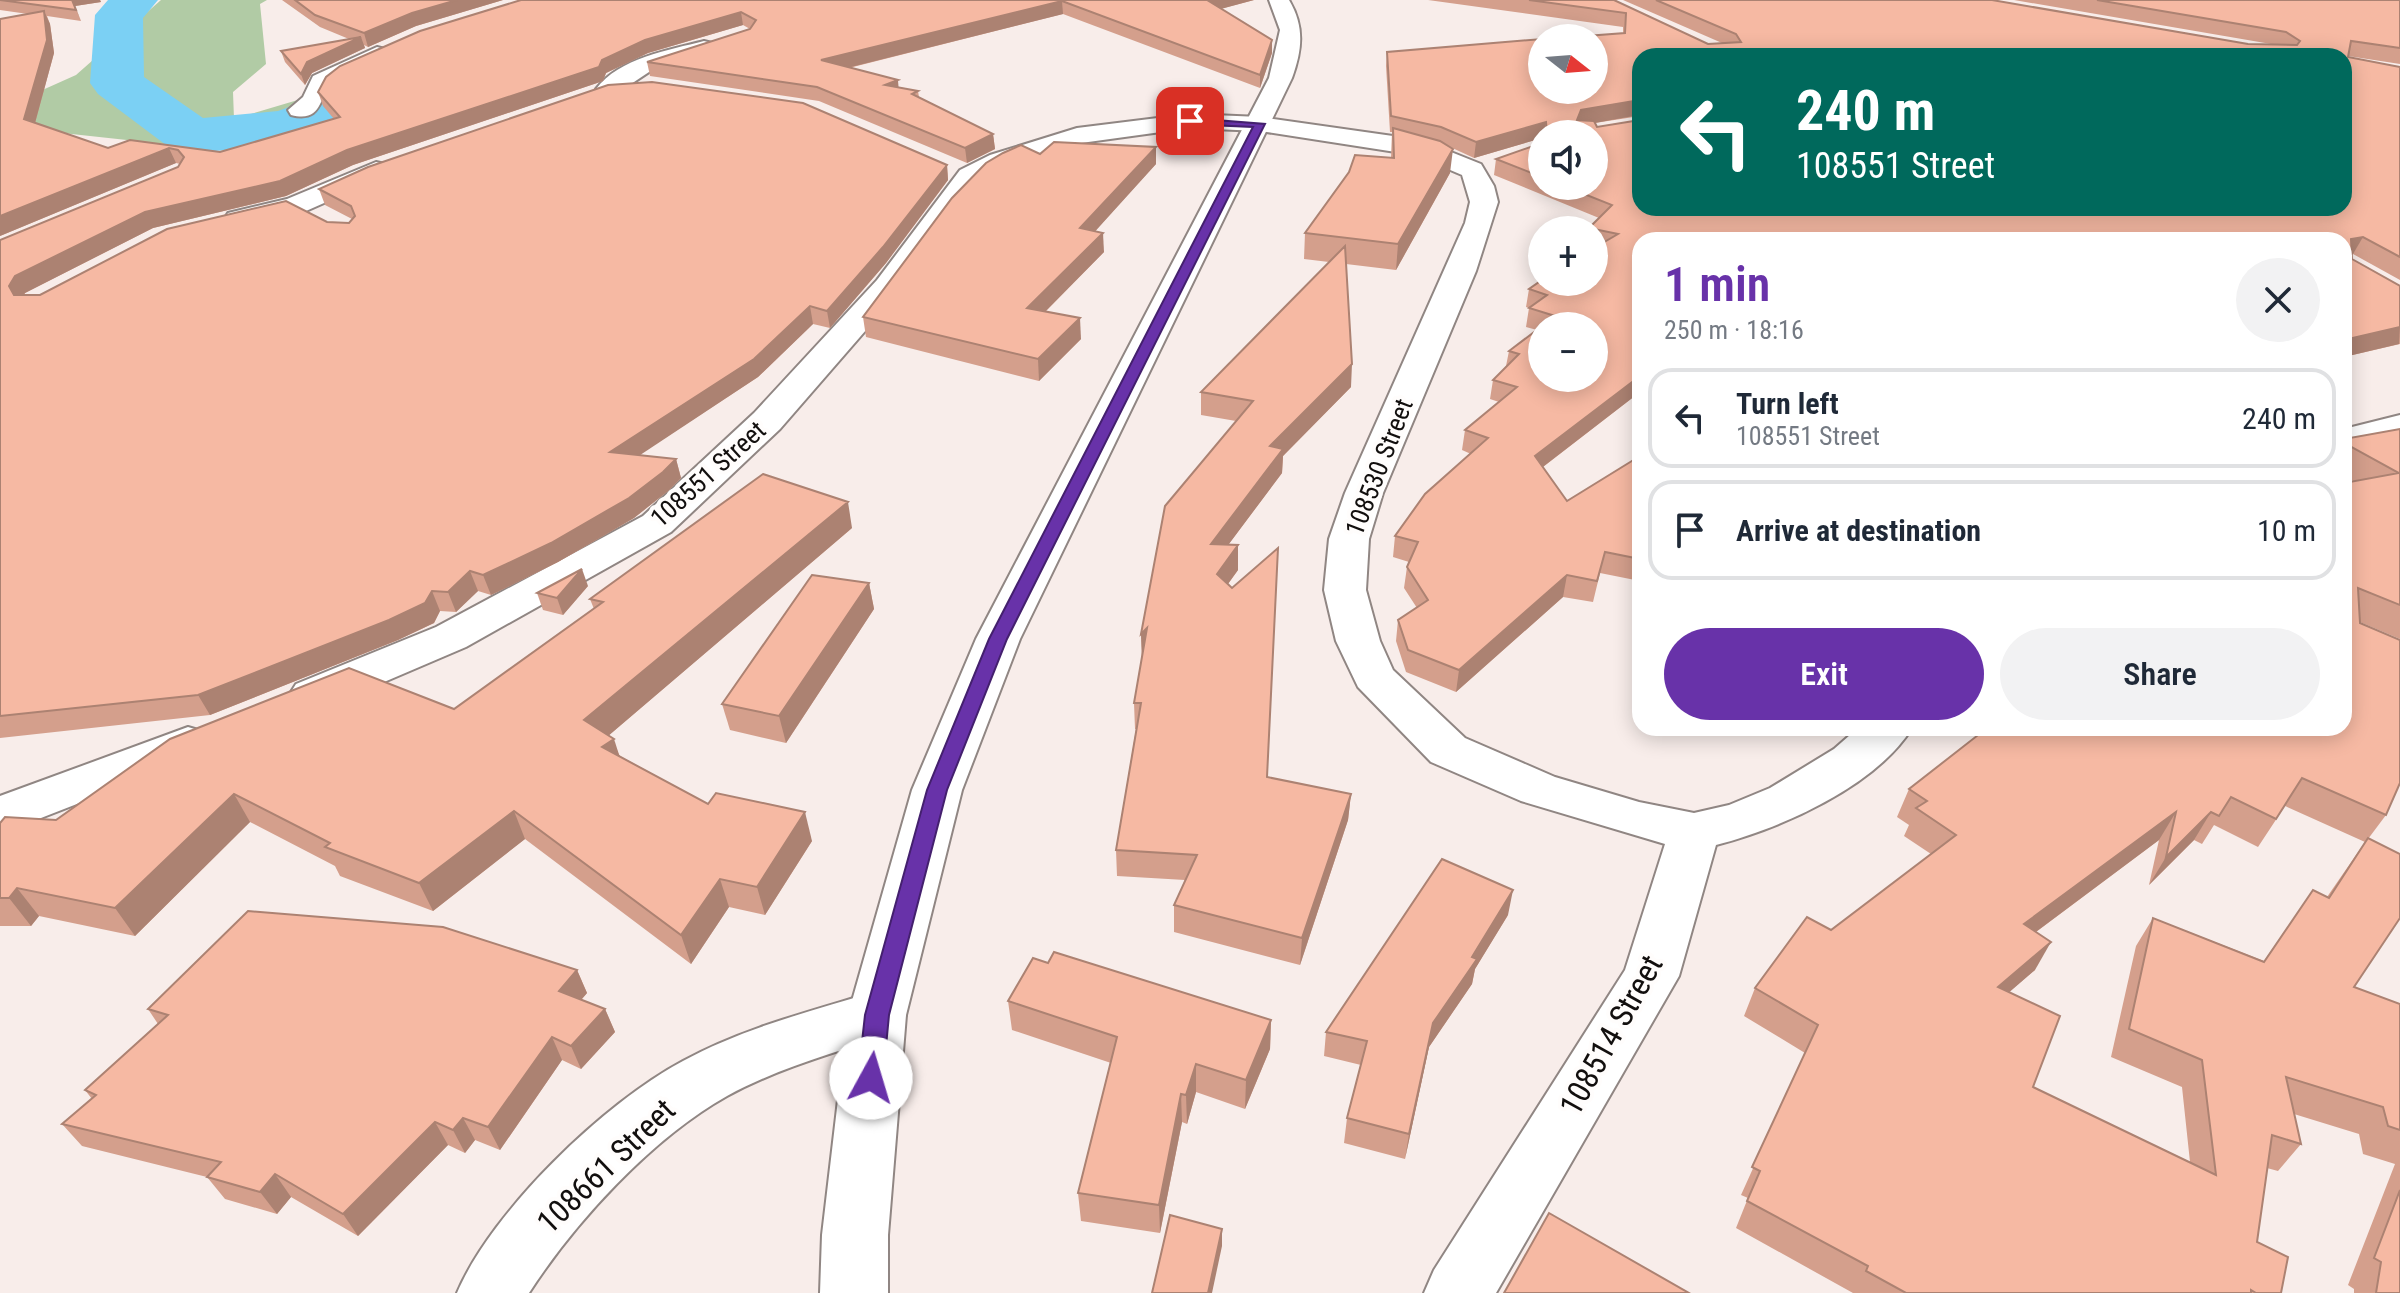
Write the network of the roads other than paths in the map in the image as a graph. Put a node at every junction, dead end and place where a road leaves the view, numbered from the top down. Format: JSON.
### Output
{"nodes":[{"id":1,"x":1279,"y":0,"type":"edge"},
{"id":2,"x":720,"y":42,"type":"edge"},
{"id":3,"x":404,"y":43,"type":"edge"},
{"id":4,"x":655,"y":86,"type":"edge"},
{"id":5,"x":608,"y":89,"type":"junction"},
{"id":6,"x":581,"y":96,"type":"edge"},
{"id":7,"x":300,"y":110,"type":"dead end"},
{"id":8,"x":1260,"y":124,"type":"junction"},
{"id":9,"x":397,"y":162,"type":"edge"},
{"id":10,"x":296,"y":205,"type":"junction"},
{"id":11,"x":333,"y":224,"type":"edge"},
{"id":12,"x":209,"y":225,"type":"edge"},
{"id":13,"x":2400,"y":426,"type":"edge"},
{"id":14,"x":2352,"y":438,"type":"edge"},
{"id":15,"x":281,"y":707,"type":"edge"},
{"id":16,"x":225,"y":728,"type":"edge"},
{"id":17,"x":1879,"y":736,"type":"edge"},
{"id":18,"x":0,"y":816,"type":"edge"},
{"id":19,"x":1694,"y":832,"type":"junction"},
{"id":20,"x":877,"y":1015,"type":"junction"},
{"id":21,"x":491,"y":1293,"type":"edge"},
{"id":22,"x":854,"y":1293,"type":"edge"},
{"id":23,"x":1458,"y":1293,"type":"edge"}],
"edges":[{"from":1,"to":8,"type":"street"},
{"from":2,"to":5,"type":"street"},
{"from":3,"to":7,"type":"street"},
{"from":4,"to":5,"type":"street"},
{"from":5,"to":6,"type":"street"},
{"from":8,"to":15,"type":"street","name":"108551 Street"},
{"from":8,"to":19,"type":"street","name":"108530 Street"},
{"from":8,"to":20,"type":"street"},
{"from":9,"to":10,"type":"street"},
{"from":10,"to":11,"type":"street"},
{"from":10,"to":12,"type":"street"},
{"from":13,"to":14,"type":"street"},
{"from":16,"to":18,"type":"street"},
{"from":17,"to":19,"type":"street"},
{"from":19,"to":23,"type":"street","name":"108514 Street"},
{"from":20,"to":21,"type":"street","name":"108661 Street"},
{"from":20,"to":22,"type":"street"}]}
